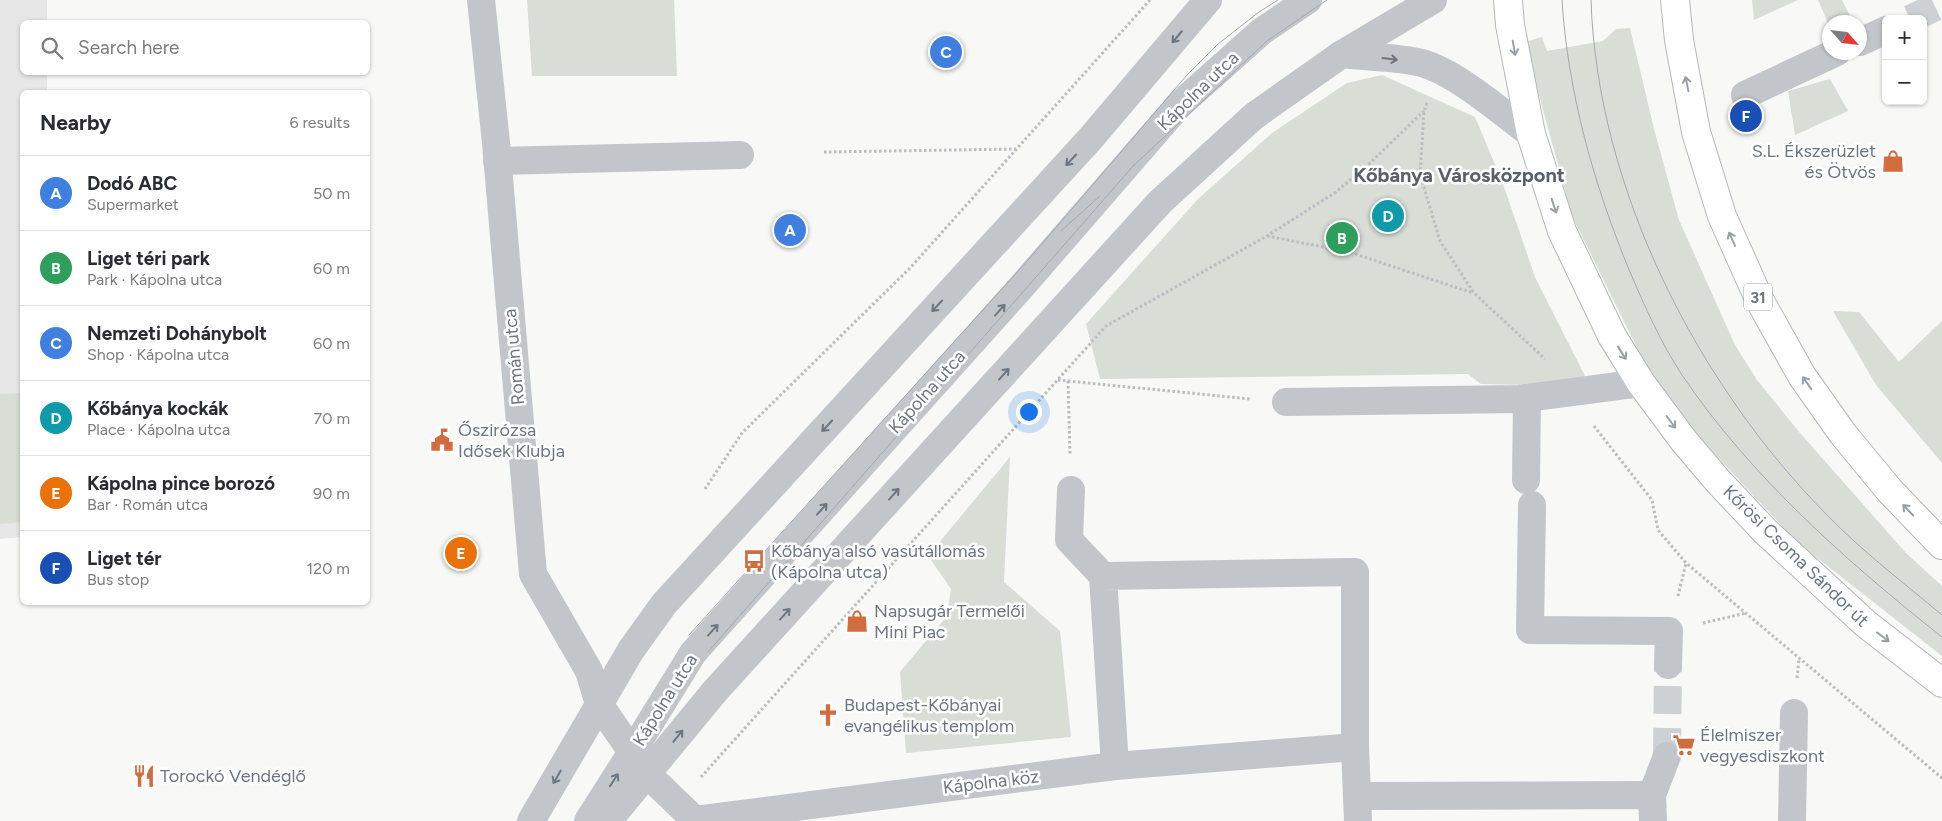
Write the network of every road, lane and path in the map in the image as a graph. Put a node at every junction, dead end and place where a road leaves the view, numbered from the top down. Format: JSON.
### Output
{"nodes":[{"id":1,"x":481,"y":0,"type":"edge"},
{"id":2,"x":1150,"y":0,"type":"edge"},
{"id":3,"x":1208,"y":0,"type":"edge"},
{"id":4,"x":1308,"y":0,"type":"edge"},
{"id":5,"x":1433,"y":0,"type":"edge"},
{"id":6,"x":1508,"y":0,"type":"edge"},
{"id":7,"x":1675,"y":0,"type":"edge"},
{"id":8,"x":1882,"y":32,"type":"edge"},
{"id":9,"x":1867,"y":39,"type":"edge"},
{"id":10,"x":1342,"y":54,"type":"junction"},
{"id":11,"x":1822,"y":59,"type":"edge"},
{"id":12,"x":1746,"y":95,"type":"dead end"},
{"id":13,"x":1430,"y":96,"type":"dead end"},
{"id":14,"x":1424,"y":111,"type":"junction"},
{"id":15,"x":1531,"y":134,"type":"junction"},
{"id":16,"x":1017,"y":149,"type":"junction"},
{"id":17,"x":824,"y":152,"type":"dead end"},
{"id":18,"x":740,"y":155,"type":"dead end"},
{"id":19,"x":498,"y":161,"type":"junction"},
{"id":20,"x":1267,"y":236,"type":"junction"},
{"id":21,"x":1474,"y":293,"type":"junction"},
{"id":22,"x":1058,"y":380,"type":"junction"},
{"id":23,"x":1068,"y":381,"type":"junction"},
{"id":24,"x":1641,"y":384,"type":"junction"},
{"id":25,"x":1570,"y":393,"type":"junction"},
{"id":26,"x":1527,"y":398,"type":"junction"},
{"id":27,"x":1286,"y":402,"type":"joint"},
{"id":28,"x":705,"y":489,"type":"dead end"},
{"id":29,"x":1071,"y":490,"type":"joint"},
{"id":30,"x":1942,"y":545,"type":"edge"},
{"id":31,"x":1103,"y":576,"type":"junction"},
{"id":32,"x":1746,"y":613,"type":"junction"},
{"id":33,"x":1669,"y":631,"type":"junction"},
{"id":34,"x":1668,"y":665,"type":"tunnel mouth"},
{"id":35,"x":1942,"y":682,"type":"edge"},
{"id":36,"x":599,"y":704,"type":"junction"},
{"id":37,"x":1794,"y":713,"type":"dead end"},
{"id":38,"x":1355,"y":747,"type":"junction"},
{"id":39,"x":1667,"y":756,"type":"tunnel mouth"},
{"id":40,"x":640,"y":763,"type":"junction"},
{"id":41,"x":1115,"y":766,"type":"junction"},
{"id":42,"x":1942,"y":778,"type":"edge"},
{"id":43,"x":1652,"y":808,"type":"edge"},
{"id":44,"x":1358,"y":809,"type":"edge"},
{"id":45,"x":689,"y":815,"type":"edge"},
{"id":46,"x":531,"y":821,"type":"edge"},
{"id":47,"x":588,"y":821,"type":"edge"},
{"id":48,"x":608,"y":821,"type":"edge"},
{"id":49,"x":1792,"y":821,"type":"edge"}],
"edges":[{"from":1,"to":19,"type":"street","name":"Román utca"},
{"from":2,"to":16,"type":"path"},
{"from":3,"to":36,"type":"street","one_way":true},
{"from":40,"to":4,"type":"street","name":"Kápolna utca","one_way":true},
{"from":5,"to":10,"type":"street","name":"Kápolna utca"},
{"from":6,"to":15,"type":"main road","name":"Kőrösi Csoma Sándor út","one_way":true},
{"from":30,"to":7,"type":"main road","number":"31","one_way":true},
{"from":8,"to":9,"type":"street"},
{"from":10,"to":15,"type":"street","one_way":true},
{"from":40,"to":10,"type":"street","name":"Kápolna utca","one_way":true},
{"from":11,"to":12,"type":"street"},
{"from":13,"to":14,"type":"path"},
{"from":14,"to":20,"type":"path"},
{"from":14,"to":21,"type":"path"},
{"from":15,"to":24,"type":"main road","name":"Kőrösi Csoma Sándor út","one_way":true},
{"from":16,"to":17,"type":"path"},
{"from":16,"to":28,"type":"path"},
{"from":18,"to":19,"type":"street"},
{"from":19,"to":36,"type":"street","name":"Román utca"},
{"from":20,"to":21,"type":"path"},
{"from":20,"to":22,"type":"path"},
{"from":21,"to":25,"type":"path"},
{"from":22,"to":23,"type":"path"},
{"from":22,"to":45,"type":"path"},
{"from":23,"to":27,"type":"path"},
{"from":23,"to":29,"type":"path"},
{"from":24,"to":25,"type":"street"},
{"from":24,"to":35,"type":"main road","name":"Kőrösi Csoma Sándor út","one_way":true},
{"from":25,"to":26,"type":"street"},
{"from":25,"to":32,"type":"path"},
{"from":26,"to":27,"type":"street"},
{"from":26,"to":33,"type":"street"},
{"from":29,"to":31,"type":"street"},
{"from":31,"to":38,"type":"street"},
{"from":31,"to":41,"type":"street"},
{"from":32,"to":33,"type":"path"},
{"from":32,"to":42,"type":"path"},
{"from":33,"to":34,"type":"street"},
{"from":36,"to":40,"type":"street","name":"Román utca"},
{"from":36,"to":46,"type":"street","one_way":true},
{"from":37,"to":49,"type":"street"},
{"from":38,"to":41,"type":"street","name":"Kápolna köz"},
{"from":38,"to":44,"type":"street"},
{"from":39,"to":43,"type":"street"},
{"from":40,"to":45,"type":"street"},
{"from":47,"to":40,"type":"street","name":"Kápolna utca","one_way":true},
{"from":40,"to":48,"type":"street","name":"Kápolna utca"},
{"from":41,"to":45,"type":"street","name":"Kápolna köz"},
{"from":43,"to":44,"type":"street"}]}
